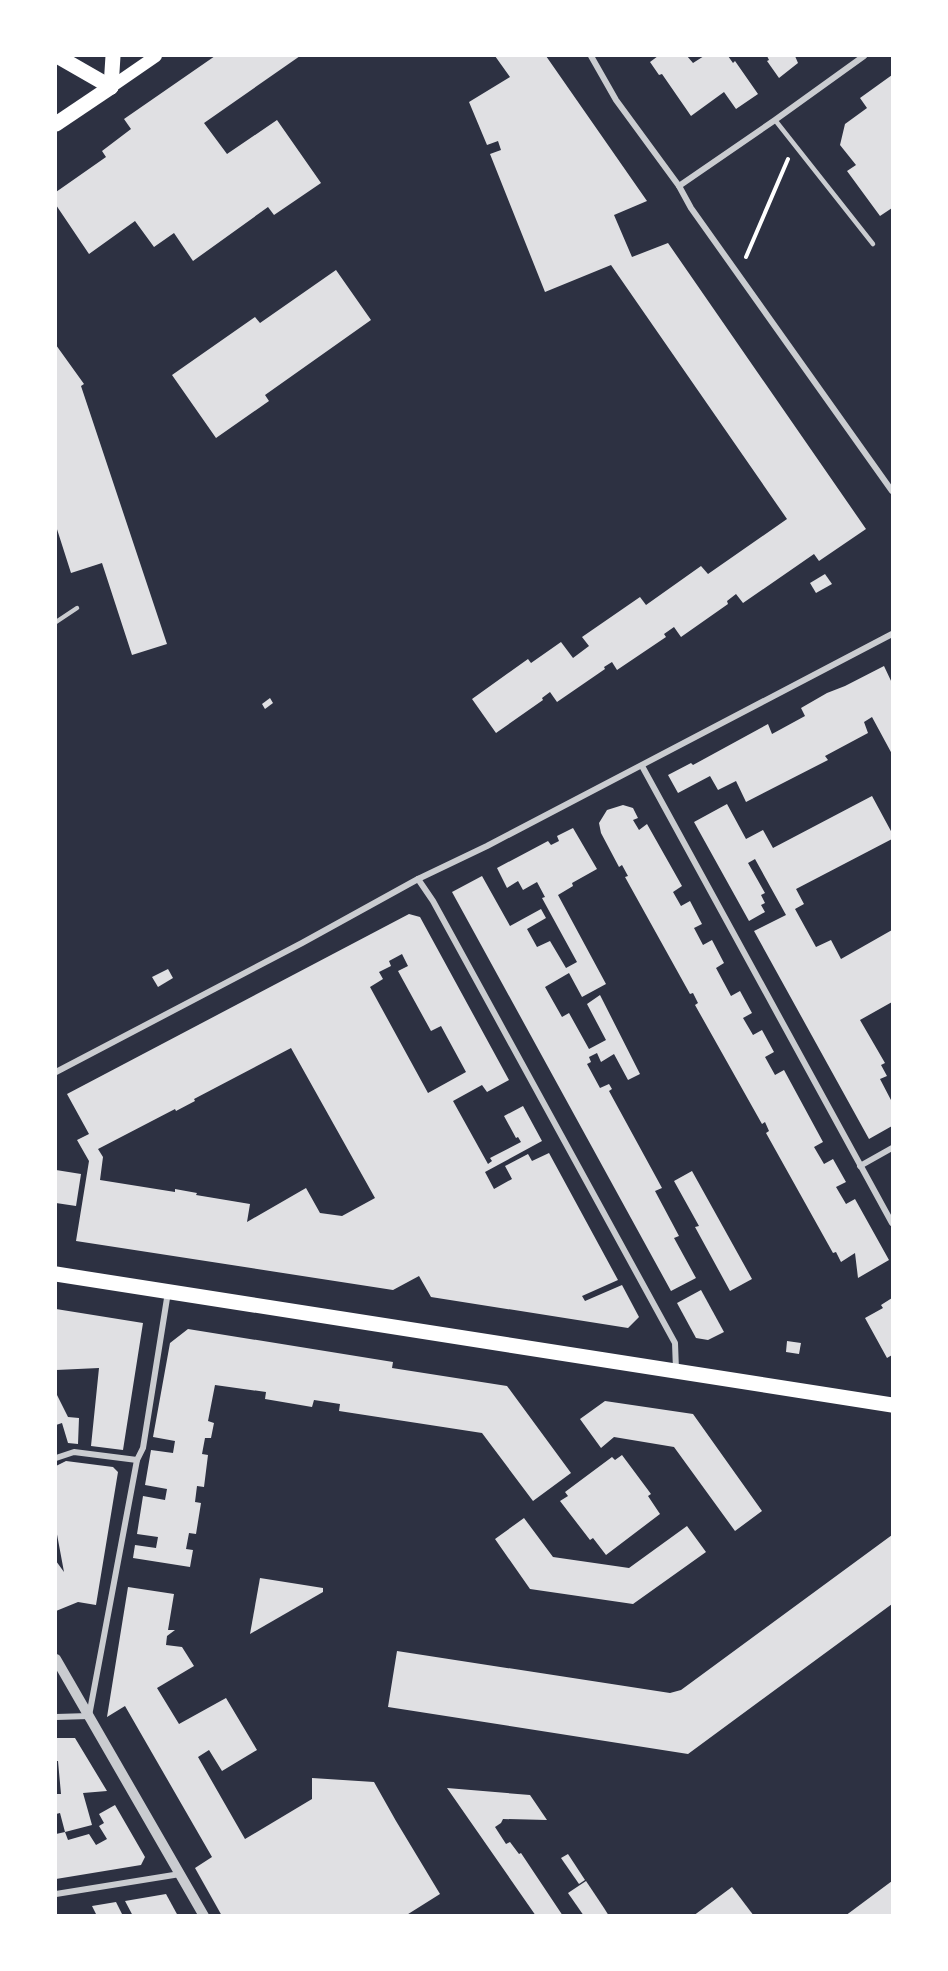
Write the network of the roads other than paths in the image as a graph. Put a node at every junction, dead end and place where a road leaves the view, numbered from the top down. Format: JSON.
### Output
{"nodes":[{"id":1,"x":57,"y":56,"type":"edge"},
{"id":2,"x":114,"y":56,"type":"edge"},
{"id":3,"x":156,"y":56,"type":"edge"},
{"id":4,"x":591,"y":56,"type":"edge"},
{"id":5,"x":864,"y":56,"type":"edge"},
{"id":6,"x":111,"y":87,"type":"junction"},
{"id":7,"x":775,"y":120,"type":"junction"},
{"id":8,"x":56,"y":124,"type":"edge"},
{"id":9,"x":679,"y":186,"type":"junction"},
{"id":10,"x":873,"y":244,"type":"dead end"},
{"id":11,"x":892,"y":491,"type":"edge"},
{"id":12,"x":77,"y":608,"type":"dead end"},
{"id":13,"x":56,"y":622,"type":"edge"},
{"id":14,"x":892,"y":634,"type":"edge"},
{"id":15,"x":642,"y":766,"type":"junction"},
{"id":16,"x":418,"y":879,"type":"junction"},
{"id":17,"x":56,"y":1072,"type":"edge"},
{"id":18,"x":892,"y":1148,"type":"edge"},
{"id":19,"x":860,"y":1166,"type":"junction"},
{"id":20,"x":892,"y":1223,"type":"edge"},
{"id":21,"x":56,"y":1274,"type":"edge"},
{"id":22,"x":168,"y":1292,"type":"junction"},
{"id":23,"x":676,"y":1370,"type":"junction"},
{"id":24,"x":892,"y":1405,"type":"edge"},
{"id":25,"x":56,"y":1458,"type":"edge"},
{"id":26,"x":137,"y":1460,"type":"junction"},
{"id":27,"x":56,"y":1659,"type":"edge"},
{"id":28,"x":89,"y":1716,"type":"junction"},
{"id":29,"x":56,"y":1717,"type":"edge"},
{"id":30,"x":180,"y":1874,"type":"junction"},
{"id":31,"x":56,"y":1894,"type":"edge"},
{"id":32,"x":204,"y":1916,"type":"edge"}],
"edges":[{"from":1,"to":6,"type":"main road"},
{"from":2,"to":6,"type":"main road"},
{"from":3,"to":6,"type":"main road"},
{"from":4,"to":9,"type":"street"},
{"from":5,"to":7,"type":"street"},
{"from":6,"to":8,"type":"main road"},
{"from":7,"to":9,"type":"street"},
{"from":7,"to":10,"type":"lane"},
{"from":9,"to":11,"type":"street"},
{"from":12,"to":13,"type":"lane"},
{"from":14,"to":15,"type":"street"},
{"from":15,"to":16,"type":"street"},
{"from":15,"to":19,"type":"street"},
{"from":16,"to":17,"type":"street"},
{"from":16,"to":23,"type":"street"},
{"from":18,"to":19,"type":"street"},
{"from":19,"to":20,"type":"street"},
{"from":21,"to":22,"type":"main road"},
{"from":22,"to":23,"type":"main road"},
{"from":22,"to":26,"type":"street"},
{"from":23,"to":24,"type":"main road"},
{"from":25,"to":26,"type":"street"},
{"from":26,"to":28,"type":"street"},
{"from":27,"to":28,"type":"street"},
{"from":28,"to":29,"type":"street"},
{"from":28,"to":30,"type":"street"},
{"from":30,"to":31,"type":"street"},
{"from":30,"to":32,"type":"street"}]}
